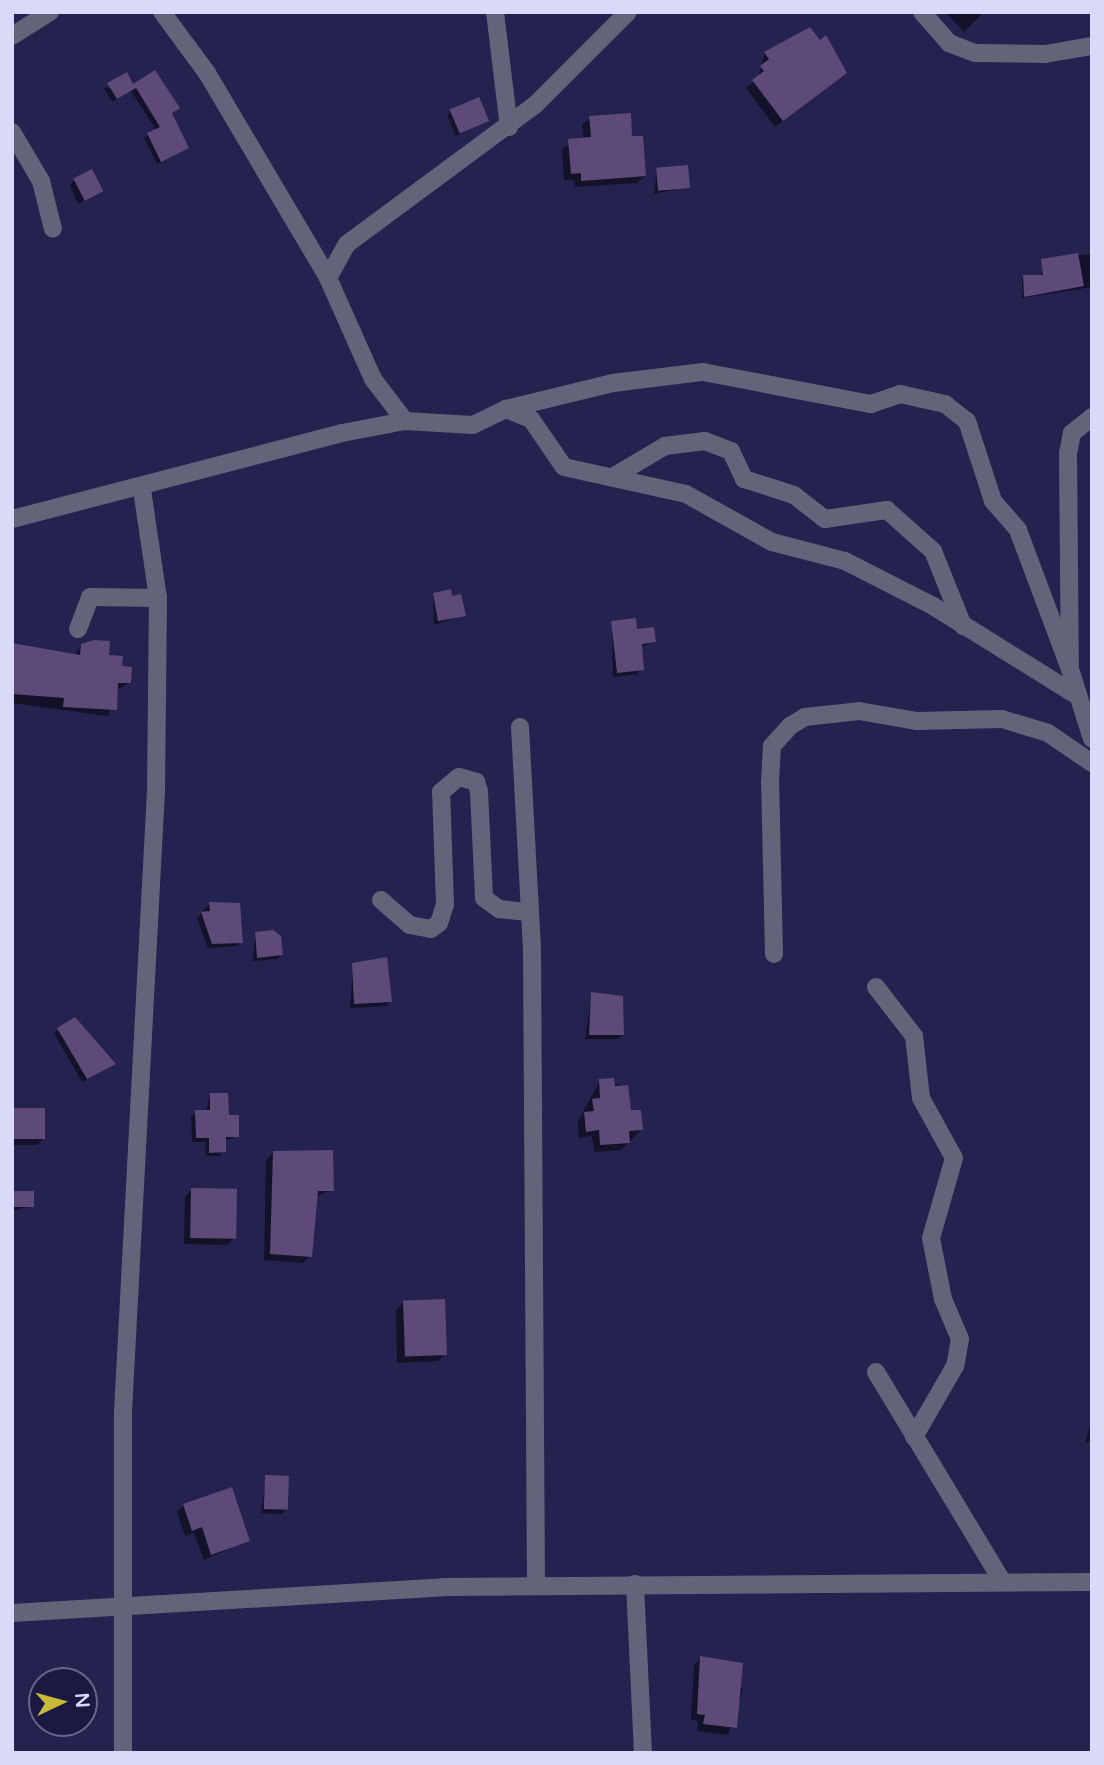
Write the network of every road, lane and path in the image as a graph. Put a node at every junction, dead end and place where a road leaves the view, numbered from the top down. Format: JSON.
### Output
{"nodes":[{"id":1,"x":50,"y":12,"type":"edge"},
{"id":2,"x":162,"y":12,"type":"edge"},
{"id":3,"x":495,"y":12,"type":"edge"},
{"id":4,"x":628,"y":12,"type":"edge"},
{"id":5,"x":922,"y":12,"type":"edge"},
{"id":6,"x":12,"y":36,"type":"edge"},
{"id":7,"x":1092,"y":46,"type":"edge"},
{"id":8,"x":509,"y":127,"type":"junction"},
{"id":9,"x":12,"y":132,"type":"edge"},
{"id":10,"x":53,"y":229,"type":"dead end"},
{"id":11,"x":328,"y":278,"type":"junction"},
{"id":12,"x":506,"y":410,"type":"junction"},
{"id":13,"x":405,"y":421,"type":"junction"},
{"id":14,"x":1088,"y":423,"type":"edge"},
{"id":15,"x":615,"y":475,"type":"junction"},
{"id":16,"x":142,"y":490,"type":"junction"},
{"id":17,"x":12,"y":519,"type":"edge"},
{"id":18,"x":158,"y":598,"type":"junction"},
{"id":19,"x":963,"y":626,"type":"junction"},
{"id":20,"x":78,"y":629,"type":"dead end"},
{"id":21,"x":1070,"y":669,"type":"junction"},
{"id":22,"x":1073,"y":693,"type":"junction"},
{"id":23,"x":520,"y":727,"type":"dead end"},
{"id":24,"x":1092,"y":739,"type":"edge"},
{"id":25,"x":1092,"y":763,"type":"edge"},
{"id":26,"x":382,"y":900,"type":"dead end"},
{"id":27,"x":530,"y":912,"type":"junction"},
{"id":28,"x":774,"y":954,"type":"dead end"},
{"id":29,"x":876,"y":987,"type":"dead end"},
{"id":30,"x":876,"y":1372,"type":"dead end"},
{"id":31,"x":914,"y":1437,"type":"junction"},
{"id":32,"x":1002,"y":1581,"type":"junction"},
{"id":33,"x":1092,"y":1582,"type":"edge"},
{"id":34,"x":635,"y":1584,"type":"junction"},
{"id":35,"x":536,"y":1585,"type":"junction"},
{"id":36,"x":120,"y":1606,"type":"junction"},
{"id":37,"x":12,"y":1613,"type":"edge"},
{"id":38,"x":123,"y":1753,"type":"edge"},
{"id":39,"x":643,"y":1753,"type":"edge"}],
"edges":[{"from":1,"to":6,"type":"street"},
{"from":2,"to":11,"type":"street"},
{"from":3,"to":8,"type":"street"},
{"from":4,"to":8,"type":"street"},
{"from":5,"to":7,"type":"street"},
{"from":8,"to":11,"type":"street"},
{"from":9,"to":10,"type":"street"},
{"from":11,"to":13,"type":"street"},
{"from":12,"to":13,"type":"street"},
{"from":12,"to":15,"type":"street"},
{"from":12,"to":21,"type":"street"},
{"from":13,"to":16,"type":"street"},
{"from":14,"to":21,"type":"street"},
{"from":15,"to":19,"type":"street"},
{"from":15,"to":19,"type":"street"},
{"from":16,"to":17,"type":"street"},
{"from":16,"to":18,"type":"street"},
{"from":18,"to":20,"type":"street"},
{"from":18,"to":36,"type":"street"},
{"from":19,"to":22,"type":"street"},
{"from":21,"to":22,"type":"street"},
{"from":22,"to":24,"type":"street"},
{"from":23,"to":27,"type":"street"},
{"from":25,"to":28,"type":"street"},
{"from":26,"to":27,"type":"street"},
{"from":27,"to":35,"type":"street"},
{"from":29,"to":31,"type":"street"},
{"from":30,"to":31,"type":"street"},
{"from":31,"to":32,"type":"street"},
{"from":32,"to":33,"type":"street"},
{"from":32,"to":34,"type":"street"},
{"from":34,"to":35,"type":"street"},
{"from":34,"to":39,"type":"street"},
{"from":35,"to":36,"type":"street"},
{"from":36,"to":37,"type":"street"},
{"from":36,"to":38,"type":"street"}]}
